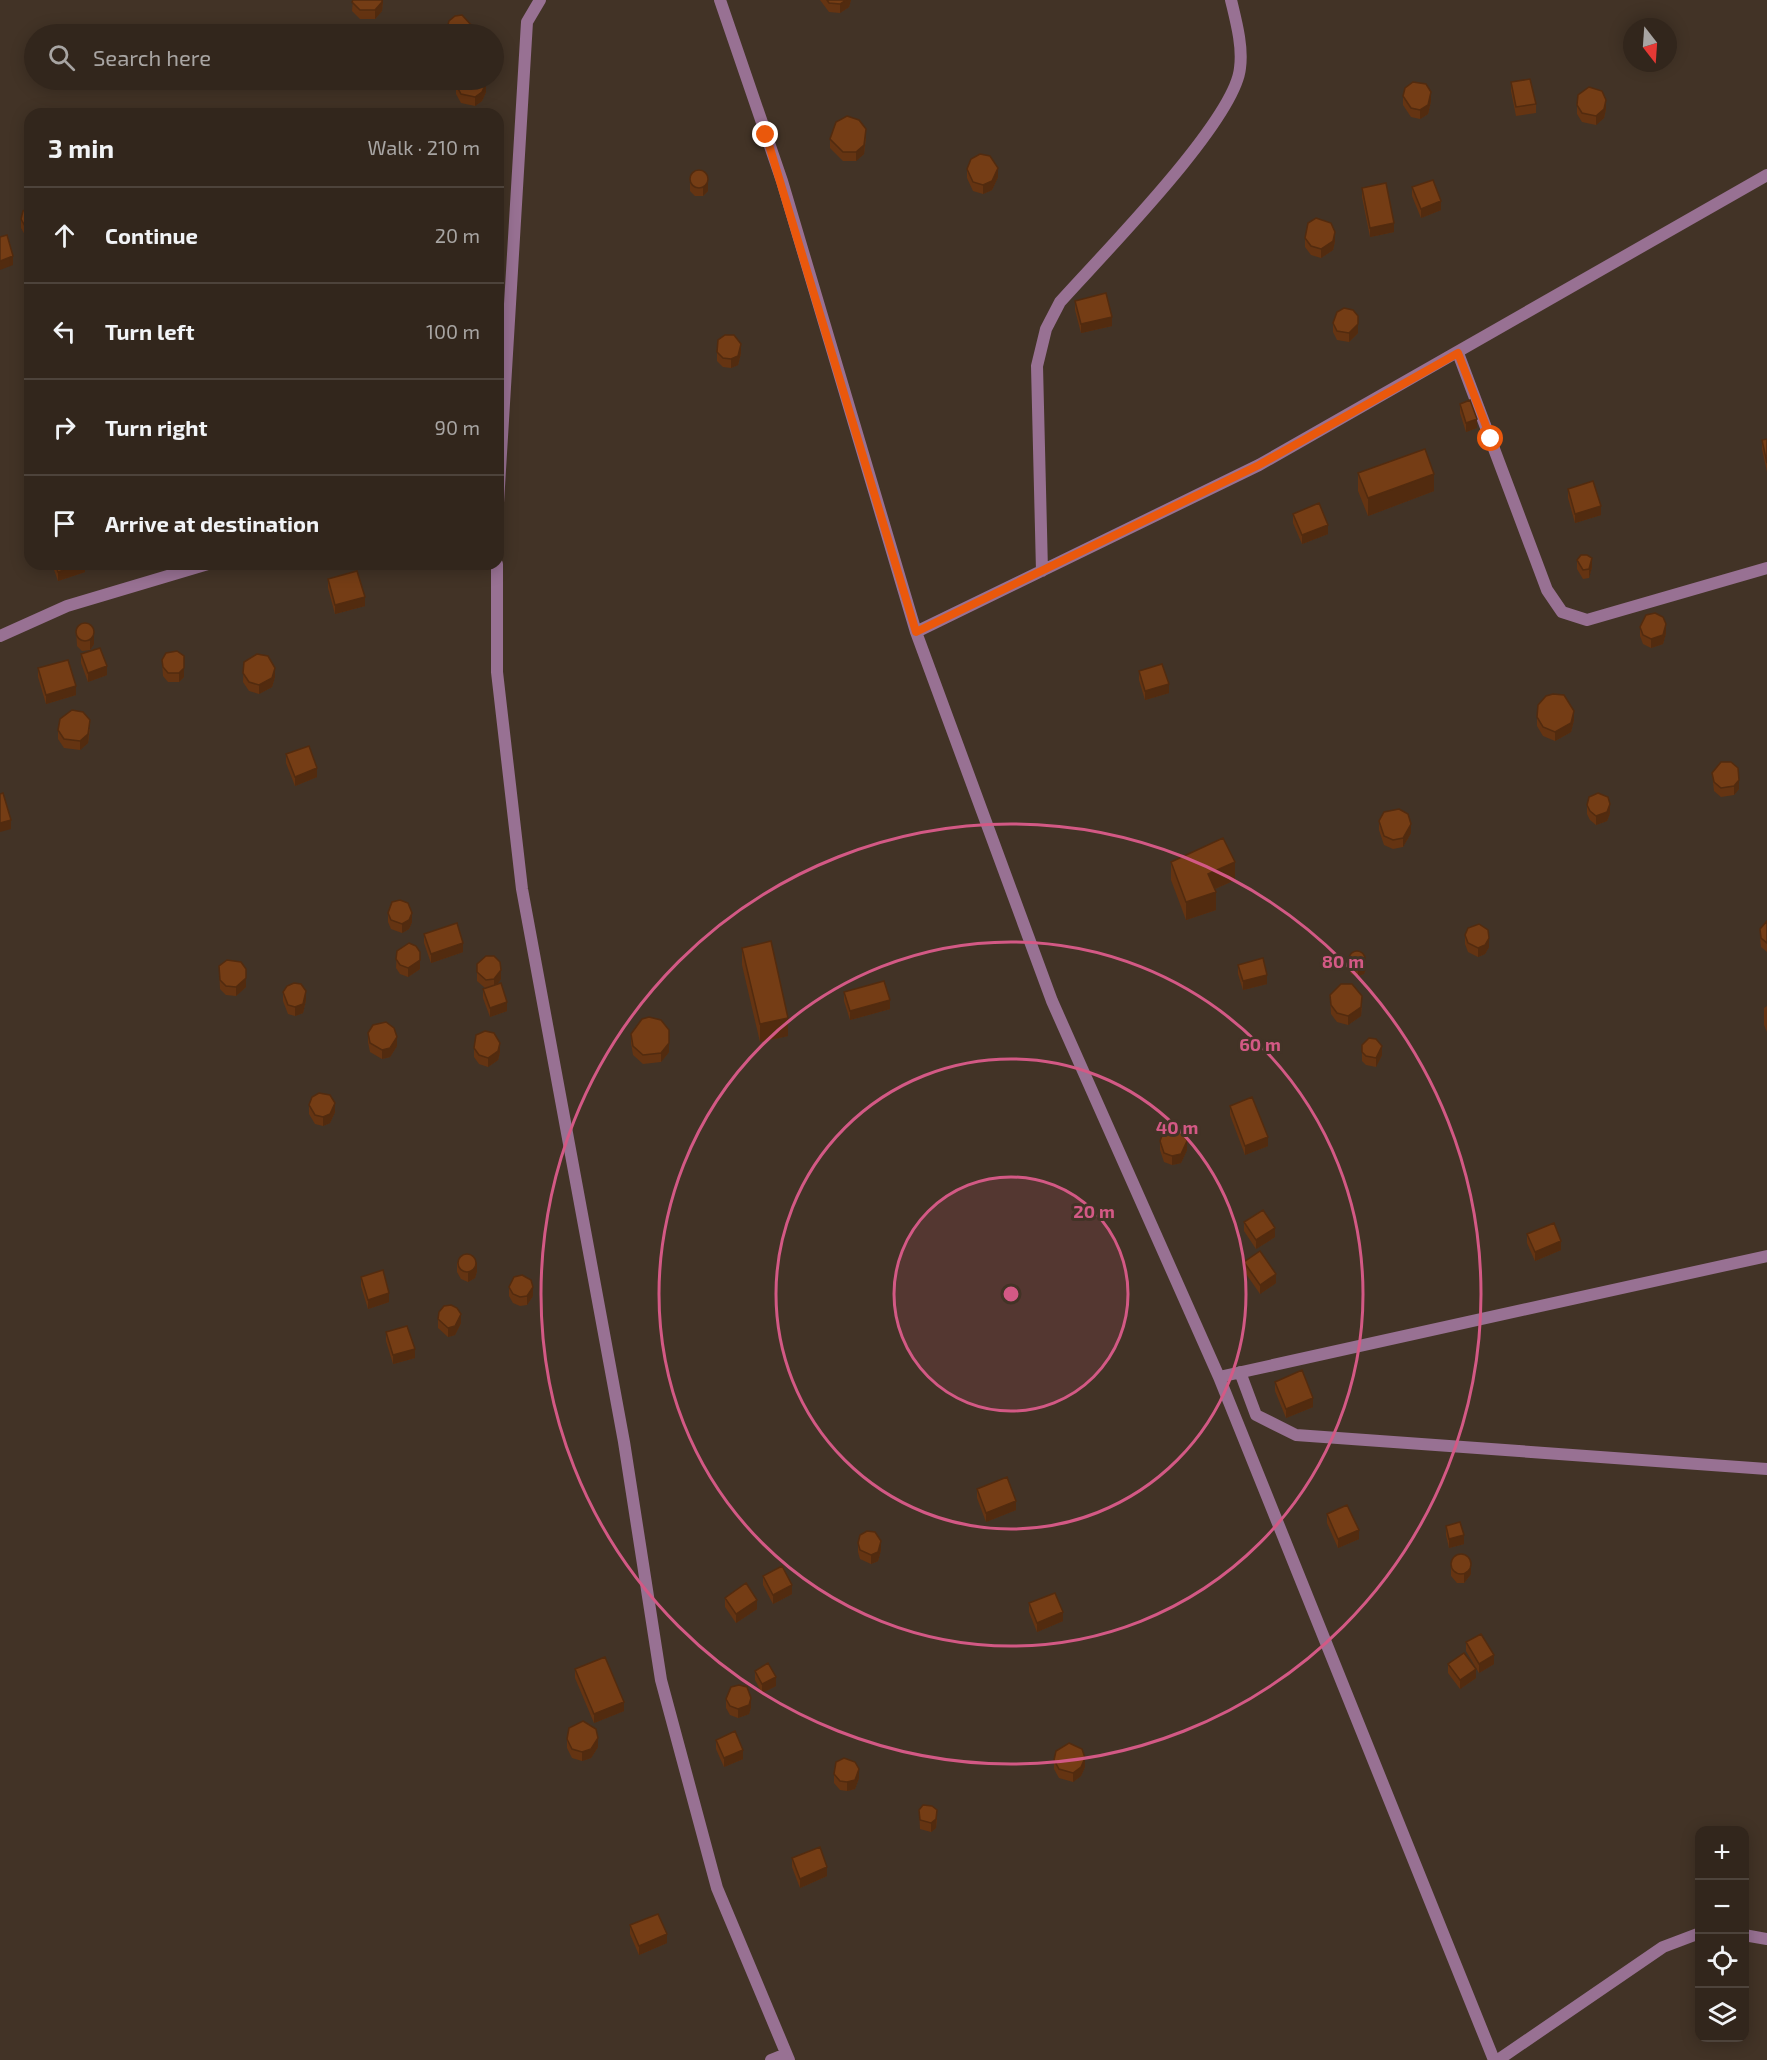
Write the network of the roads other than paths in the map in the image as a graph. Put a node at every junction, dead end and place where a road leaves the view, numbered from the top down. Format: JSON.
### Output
{"nodes":[{"id":1,"x":540,"y":0,"type":"edge"},
{"id":2,"x":720,"y":0,"type":"edge"},
{"id":3,"x":1231,"y":0,"type":"edge"},
{"id":4,"x":1767,"y":176,"type":"edge"},
{"id":5,"x":1458,"y":353,"type":"junction"},
{"id":6,"x":504,"y":403,"type":"edge"},
{"id":7,"x":1767,"y":568,"type":"edge"},
{"id":8,"x":188,"y":570,"type":"edge"},
{"id":9,"x":497,"y":570,"type":"edge"},
{"id":10,"x":1042,"y":571,"type":"junction"},
{"id":11,"x":916,"y":632,"type":"junction"},
{"id":12,"x":0,"y":636,"type":"edge"},
{"id":13,"x":1767,"y":1256,"type":"edge"},
{"id":14,"x":1240,"y":1372,"type":"junction"},
{"id":15,"x":1220,"y":1377,"type":"junction"},
{"id":16,"x":1767,"y":1468,"type":"edge"},
{"id":17,"x":1697,"y":1934,"type":"edge"},
{"id":18,"x":1749,"y":1936,"type":"edge"},
{"id":19,"x":1767,"y":1939,"type":"edge"},
{"id":20,"x":787,"y":2057,"type":"edge"},
{"id":21,"x":771,"y":2060,"type":"edge"},
{"id":22,"x":1496,"y":2060,"type":"edge"}],
"edges":[{"from":1,"to":6,"type":"street"},
{"from":2,"to":11,"type":"street"},
{"from":3,"to":10,"type":"street"},
{"from":4,"to":5,"type":"street"},
{"from":5,"to":7,"type":"street"},
{"from":5,"to":10,"type":"street"},
{"from":8,"to":12,"type":"street"},
{"from":9,"to":20,"type":"street"},
{"from":10,"to":11,"type":"street"},
{"from":11,"to":15,"type":"street"},
{"from":13,"to":14,"type":"street"},
{"from":14,"to":15,"type":"street"},
{"from":14,"to":16,"type":"street"},
{"from":15,"to":22,"type":"street"},
{"from":17,"to":22,"type":"street"},
{"from":18,"to":19,"type":"street"},
{"from":20,"to":21,"type":"street"}]}
